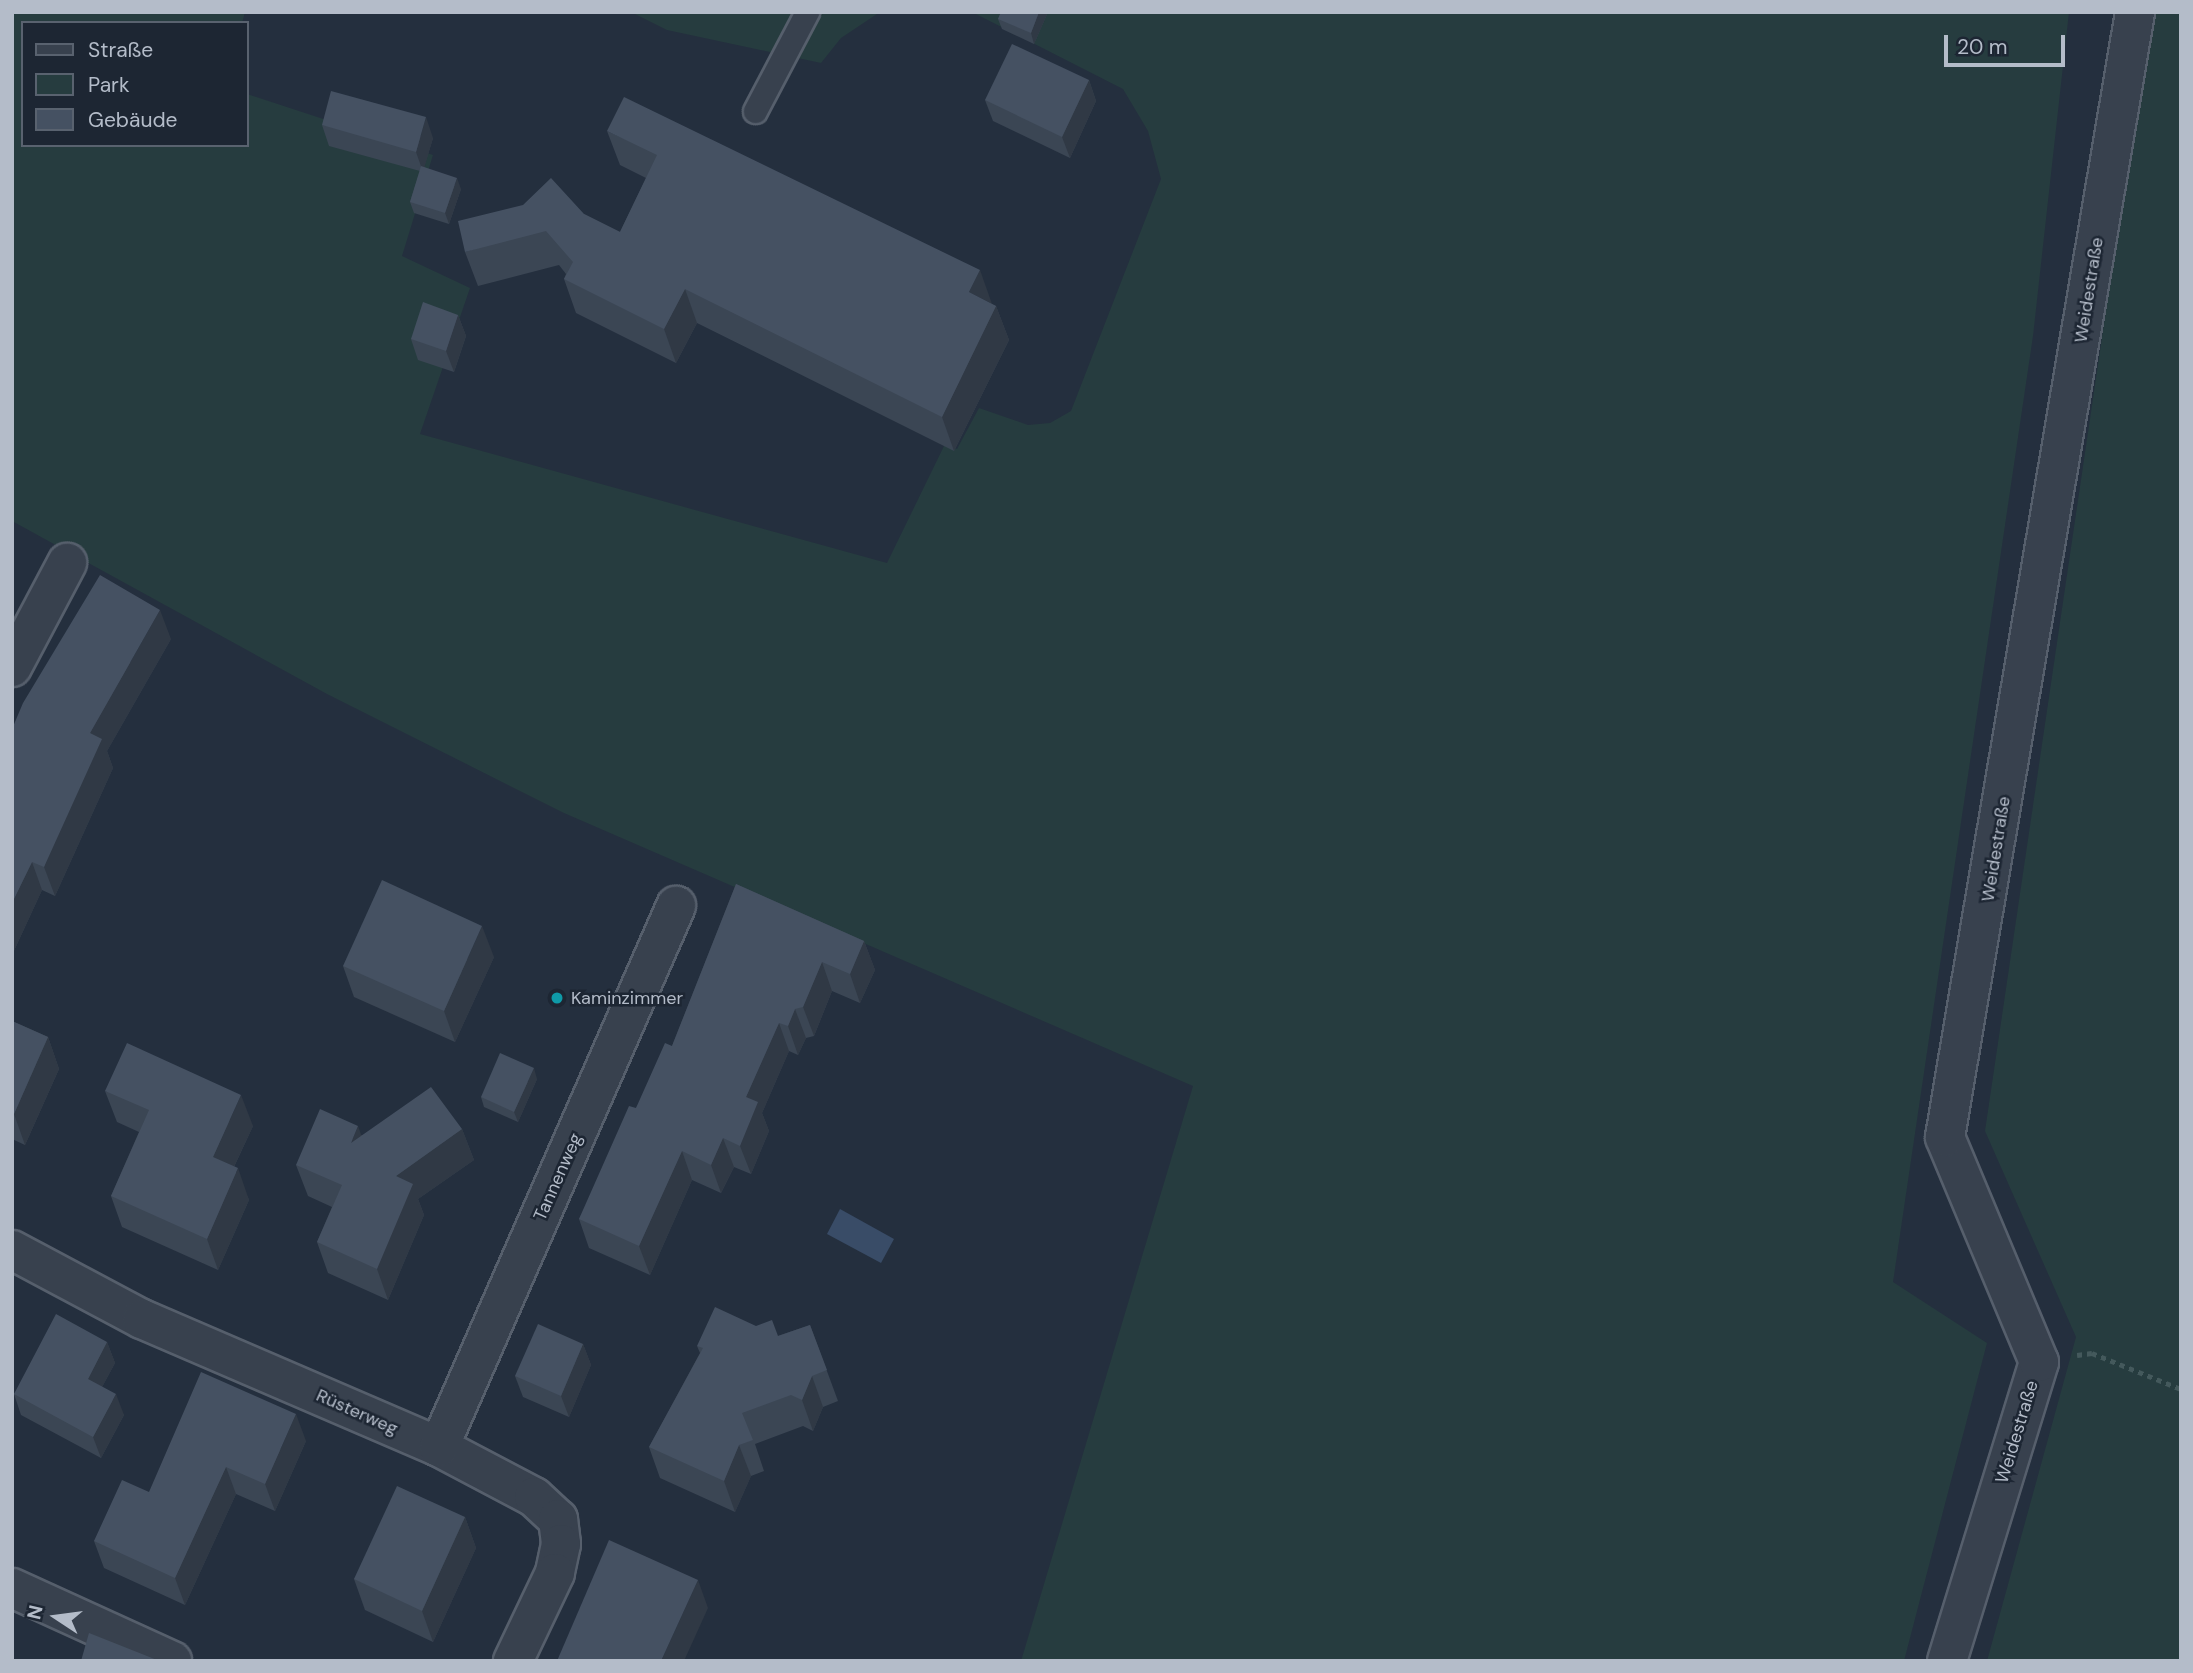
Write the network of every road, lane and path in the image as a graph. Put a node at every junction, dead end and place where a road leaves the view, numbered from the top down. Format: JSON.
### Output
{"nodes":[{"id":1,"x":807,"y":12,"type":"edge"},
{"id":2,"x":2135,"y":12,"type":"edge"},
{"id":3,"x":755,"y":111,"type":"dead end"},
{"id":4,"x":67,"y":563,"type":"dead end"},
{"id":5,"x":12,"y":667,"type":"edge"},
{"id":6,"x":676,"y":906,"type":"dead end"},
{"id":7,"x":12,"y":1250,"type":"edge"},
{"id":8,"x":2039,"y":1362,"type":"junction"},
{"id":9,"x":2181,"y":1389,"type":"edge"},
{"id":10,"x":439,"y":1447,"type":"junction"},
{"id":11,"x":12,"y":1588,"type":"edge"},
{"id":12,"x":172,"y":1661,"type":"edge"},
{"id":13,"x":513,"y":1661,"type":"edge"},
{"id":14,"x":1947,"y":1661,"type":"edge"}],
"edges":[{"from":1,"to":3,"type":"lane"},
{"from":2,"to":8,"type":"street","name":"Weidestraße"},
{"from":4,"to":5,"type":"street"},
{"from":6,"to":10,"type":"street","name":"Tannenweg"},
{"from":7,"to":10,"type":"street","name":"Rüsterweg"},
{"from":8,"to":9,"type":"path"},
{"from":8,"to":14,"type":"street","name":"Weidestraße"},
{"from":10,"to":13,"type":"street","name":"Rüsterweg"},
{"from":11,"to":12,"type":"street"}]}
